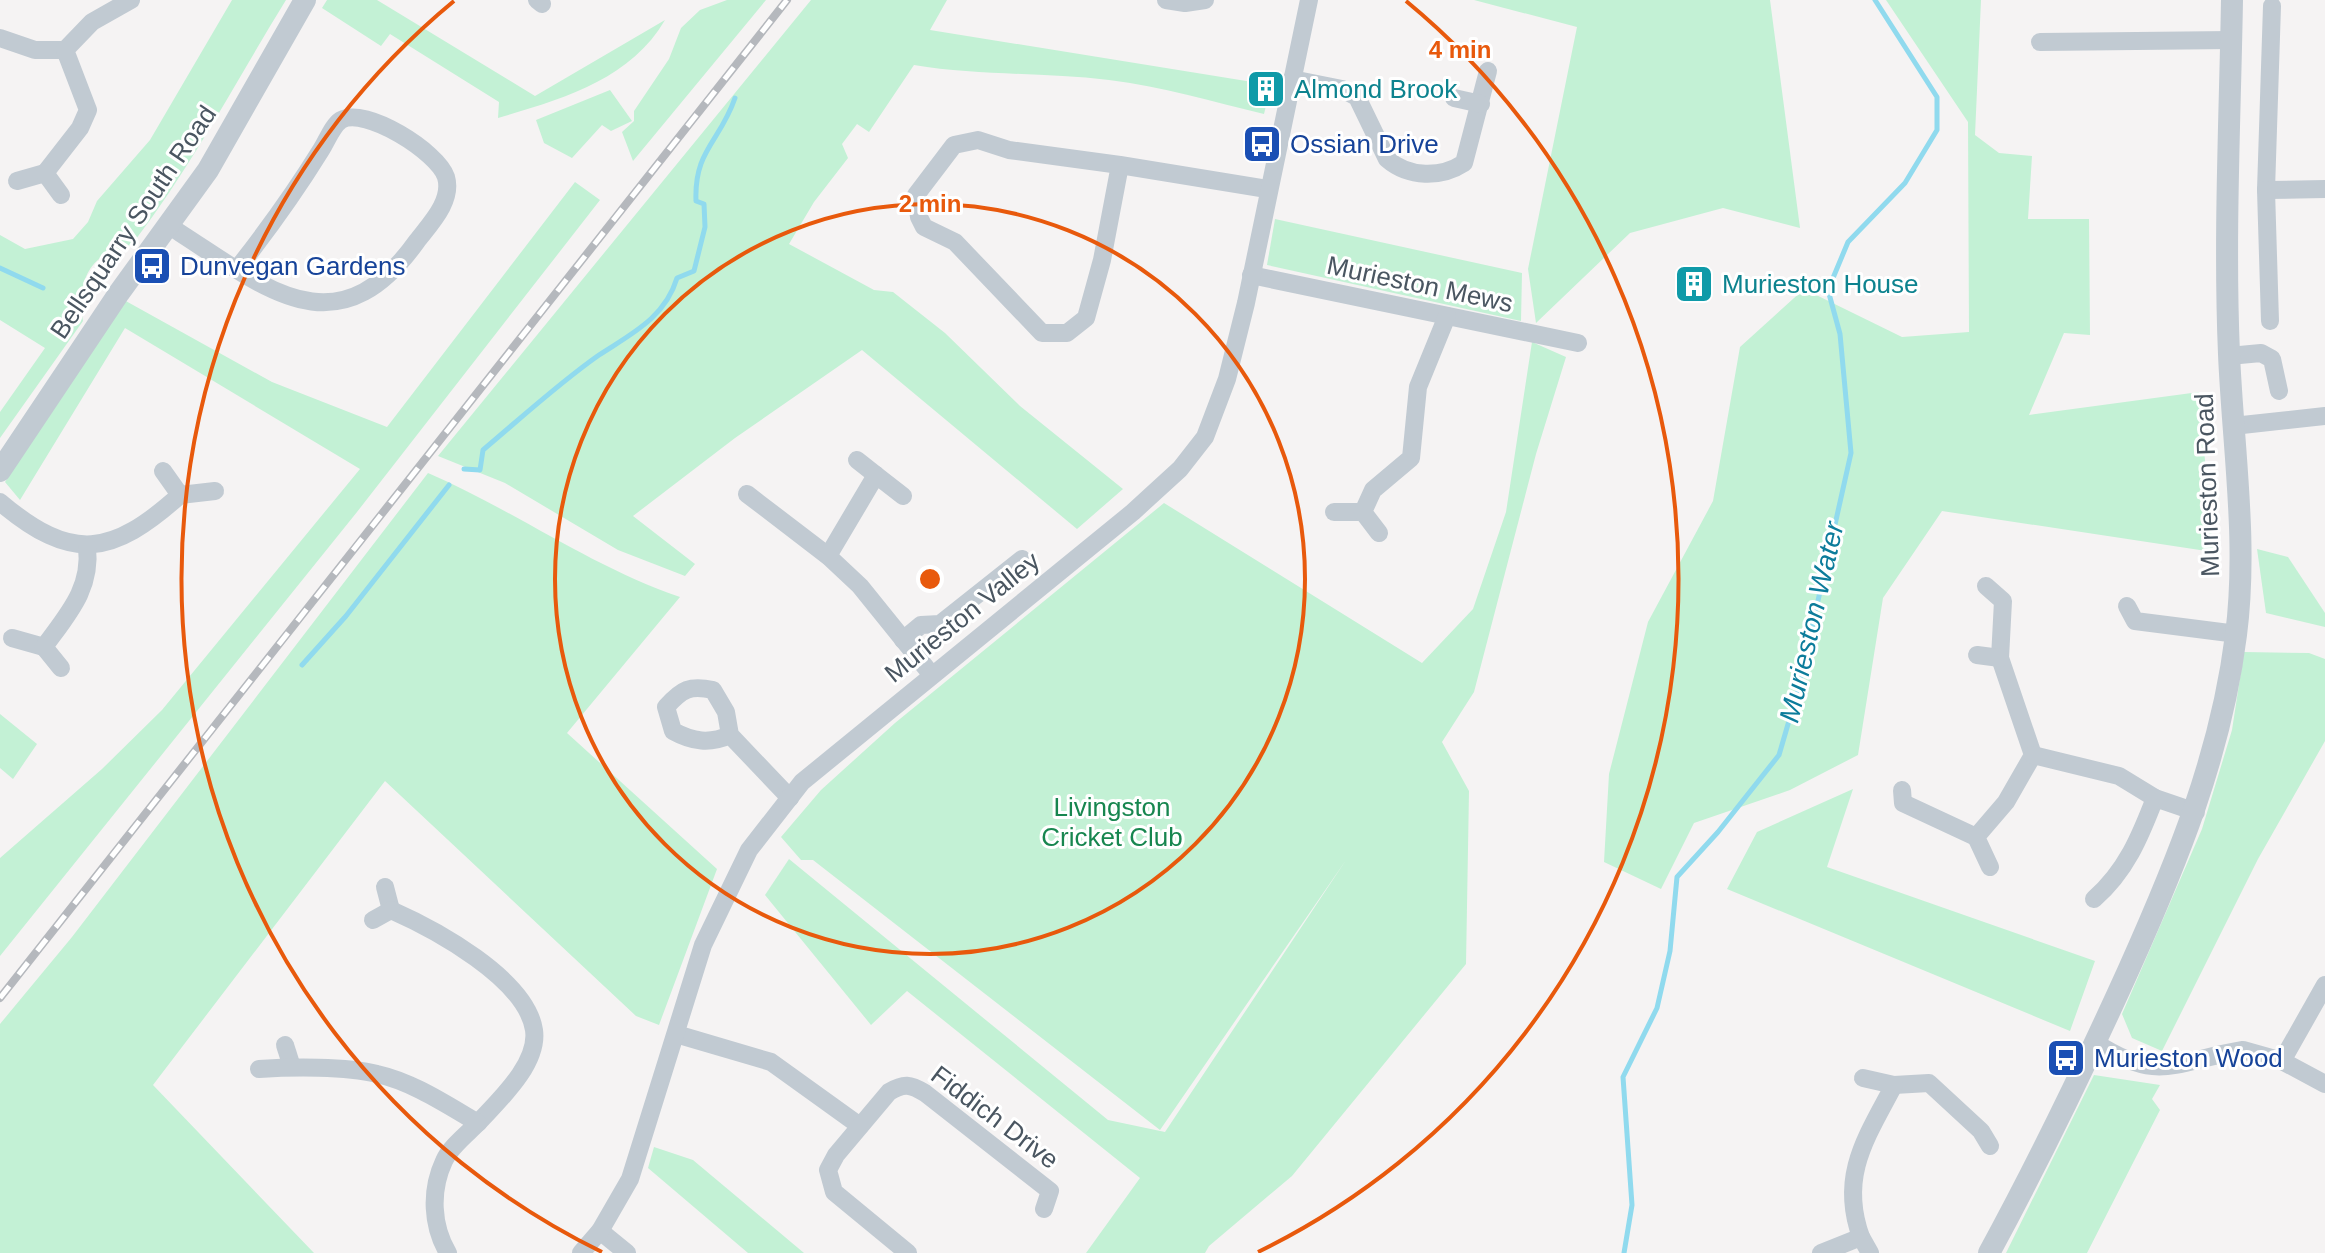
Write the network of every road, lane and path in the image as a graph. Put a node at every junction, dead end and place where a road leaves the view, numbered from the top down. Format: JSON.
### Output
{"nodes":[{"id":1,"x":131,"y":0,"type":"edge"},
{"id":2,"x":305,"y":0,"type":"edge"},
{"id":3,"x":1166,"y":0,"type":"edge"},
{"id":4,"x":1205,"y":0,"type":"edge"},
{"id":5,"x":1309,"y":0,"type":"edge"},
{"id":6,"x":2232,"y":0,"type":"edge"},
{"id":7,"x":2272,"y":6,"type":"dead end"},
{"id":8,"x":0,"y":38,"type":"edge"},
{"id":9,"x":2232,"y":40,"type":"junction"},
{"id":10,"x":2052,"y":47,"type":"dead end"},
{"id":11,"x":65,"y":50,"type":"junction"},
{"id":12,"x":1488,"y":71,"type":"dead end"},
{"id":13,"x":1292,"y":79,"type":"junction"},
{"id":14,"x":1454,"y":98,"type":"dead end"},
{"id":15,"x":1481,"y":104,"type":"junction"},
{"id":16,"x":1120,"y":165,"type":"junction"},
{"id":17,"x":45,"y":173,"type":"junction"},
{"id":18,"x":17,"y":181,"type":"dead end"},
{"id":19,"x":1267,"y":189,"type":"junction"},
{"id":20,"x":2325,"y":189,"type":"edge"},
{"id":21,"x":2266,"y":190,"type":"junction"},
{"id":22,"x":61,"y":195,"type":"dead end"},
{"id":23,"x":170,"y":226,"type":"junction"},
{"id":24,"x":237,"y":269,"type":"junction"},
{"id":25,"x":1251,"y":275,"type":"junction"},
{"id":26,"x":1447,"y":316,"type":"junction"},
{"id":27,"x":2270,"y":321,"type":"dead end"},
{"id":28,"x":1578,"y":343,"type":"dead end"},
{"id":29,"x":2229,"y":356,"type":"junction"},
{"id":30,"x":2279,"y":391,"type":"dead end"},
{"id":31,"x":2325,"y":416,"type":"edge"},
{"id":32,"x":2233,"y":426,"type":"junction"},
{"id":33,"x":857,"y":460,"type":"dead end"},
{"id":34,"x":1,"y":469,"type":"edge"},
{"id":35,"x":163,"y":471,"type":"dead end"},
{"id":36,"x":876,"y":475,"type":"junction"},
{"id":37,"x":215,"y":491,"type":"dead end"},
{"id":38,"x":747,"y":494,"type":"dead end"},
{"id":39,"x":180,"y":495,"type":"junction"},
{"id":40,"x":903,"y":496,"type":"dead end"},
{"id":41,"x":0,"y":502,"type":"edge"},
{"id":42,"x":1334,"y":512,"type":"dead end"},
{"id":43,"x":1363,"y":512,"type":"junction"},
{"id":44,"x":1379,"y":533,"type":"dead end"},
{"id":45,"x":87,"y":547,"type":"junction"},
{"id":46,"x":828,"y":556,"type":"junction"},
{"id":47,"x":1022,"y":559,"type":"dead end"},
{"id":48,"x":1986,"y":586,"type":"dead end"},
{"id":49,"x":2128,"y":620,"type":"dead end"},
{"id":50,"x":2237,"y":634,"type":"junction"},
{"id":51,"x":12,"y":638,"type":"dead end"},
{"id":52,"x":903,"y":640,"type":"junction"},
{"id":53,"x":44,"y":647,"type":"junction"},
{"id":54,"x":1977,"y":655,"type":"dead end"},
{"id":55,"x":2000,"y":658,"type":"junction"},
{"id":56,"x":61,"y":668,"type":"dead end"},
{"id":57,"x":931,"y":674,"type":"junction"},
{"id":58,"x":730,"y":735,"type":"dead end"},
{"id":59,"x":2033,"y":755,"type":"junction"},
{"id":60,"x":790,"y":798,"type":"junction"},
{"id":61,"x":2155,"y":798,"type":"junction"},
{"id":62,"x":1901,"y":802,"type":"dead end"},
{"id":63,"x":2196,"y":812,"type":"junction"},
{"id":64,"x":1976,"y":837,"type":"junction"},
{"id":65,"x":1990,"y":867,"type":"dead end"},
{"id":66,"x":385,"y":887,"type":"dead end"},
{"id":67,"x":2094,"y":899,"type":"dead end"},
{"id":68,"x":391,"y":910,"type":"junction"},
{"id":69,"x":373,"y":920,"type":"dead end"},
{"id":70,"x":2325,"y":985,"type":"edge"},
{"id":71,"x":676,"y":1034,"type":"junction"},
{"id":72,"x":2096,"y":1043,"type":"junction"},
{"id":73,"x":285,"y":1045,"type":"dead end"},
{"id":74,"x":2282,"y":1061,"type":"junction"},
{"id":75,"x":292,"y":1067,"type":"junction"},
{"id":76,"x":259,"y":1069,"type":"dead end"},
{"id":77,"x":1863,"y":1078,"type":"dead end"},
{"id":78,"x":2325,"y":1084,"type":"edge"},
{"id":79,"x":1894,"y":1085,"type":"junction"},
{"id":80,"x":478,"y":1123,"type":"junction"},
{"id":81,"x":860,"y":1126,"type":"junction"},
{"id":82,"x":1988,"y":1134,"type":"dead end"},
{"id":83,"x":1044,"y":1209,"type":"dead end"},
{"id":84,"x":600,"y":1231,"type":"junction"},
{"id":85,"x":1866,"y":1245,"type":"edge"},
{"id":86,"x":448,"y":1253,"type":"edge"},
{"id":87,"x":581,"y":1253,"type":"edge"},
{"id":88,"x":627,"y":1253,"type":"edge"},
{"id":89,"x":908,"y":1253,"type":"edge"},
{"id":90,"x":1821,"y":1253,"type":"edge"},
{"id":91,"x":1989,"y":1253,"type":"edge"}],
"edges":[{"from":1,"to":11,"type":"street"},
{"from":2,"to":23,"type":"street","name":"Bellsquarry South Road"},
{"from":3,"to":4,"type":"street"},
{"from":5,"to":13,"type":"street","name":"Murieston Valley"},
{"from":6,"to":9,"type":"street","name":"Murieston Road"},
{"from":7,"to":21,"type":"street"},
{"from":8,"to":11,"type":"street"},
{"from":9,"to":10,"type":"street"},
{"from":9,"to":29,"type":"street","name":"Murieston Road"},
{"from":11,"to":17,"type":"street"},
{"from":12,"to":15,"type":"street"},
{"from":13,"to":15,"type":"street"},
{"from":13,"to":19,"type":"street","name":"Murieston Valley"},
{"from":14,"to":15,"type":"street"},
{"from":16,"to":16,"type":"street"},
{"from":16,"to":19,"type":"street"},
{"from":17,"to":18,"type":"street"},
{"from":17,"to":22,"type":"street"},
{"from":19,"to":25,"type":"street","name":"Murieston Valley"},
{"from":20,"to":21,"type":"street"},
{"from":21,"to":27,"type":"street"},
{"from":23,"to":24,"type":"street"},
{"from":23,"to":34,"type":"street","name":"Bellsquarry South Road"},
{"from":24,"to":24,"type":"street"},
{"from":25,"to":26,"type":"street","name":"Murieston Mews"},
{"from":25,"to":57,"type":"street","name":"Murieston Valley"},
{"from":26,"to":28,"type":"street","name":"Murieston Mews"},
{"from":26,"to":43,"type":"street"},
{"from":29,"to":30,"type":"street"},
{"from":29,"to":32,"type":"street","name":"Murieston Road"},
{"from":31,"to":32,"type":"street"},
{"from":32,"to":50,"type":"street","name":"Murieston Road"},
{"from":33,"to":36,"type":"street"},
{"from":35,"to":39,"type":"street"},
{"from":36,"to":40,"type":"street"},
{"from":36,"to":46,"type":"street"},
{"from":37,"to":39,"type":"street"},
{"from":38,"to":46,"type":"street"},
{"from":39,"to":45,"type":"street"},
{"from":41,"to":45,"type":"street"},
{"from":42,"to":43,"type":"street"},
{"from":43,"to":44,"type":"street"},
{"from":45,"to":53,"type":"street"},
{"from":46,"to":52,"type":"street"},
{"from":47,"to":52,"type":"street"},
{"from":48,"to":55,"type":"street"},
{"from":49,"to":50,"type":"street"},
{"from":50,"to":63,"type":"street","name":"Murieston Road"},
{"from":51,"to":53,"type":"street"},
{"from":52,"to":57,"type":"street"},
{"from":53,"to":56,"type":"street"},
{"from":54,"to":55,"type":"street"},
{"from":55,"to":59,"type":"street"},
{"from":57,"to":60,"type":"street","name":"Murieston Valley"},
{"from":58,"to":60,"type":"street"},
{"from":59,"to":61,"type":"street"},
{"from":59,"to":64,"type":"street"},
{"from":60,"to":71,"type":"street","name":"Murieston Valley"},
{"from":61,"to":63,"type":"street"},
{"from":61,"to":67,"type":"street"},
{"from":62,"to":64,"type":"street"},
{"from":63,"to":72,"type":"street","name":"Murieston Road"},
{"from":64,"to":65,"type":"street"},
{"from":66,"to":68,"type":"street"},
{"from":68,"to":69,"type":"street"},
{"from":68,"to":80,"type":"street"},
{"from":70,"to":74,"type":"street"},
{"from":71,"to":81,"type":"street"},
{"from":71,"to":84,"type":"street","name":"Murieston Valley"},
{"from":72,"to":74,"type":"street"},
{"from":72,"to":91,"type":"street","name":"Murieston Road"},
{"from":73,"to":75,"type":"street"},
{"from":74,"to":78,"type":"street"},
{"from":75,"to":76,"type":"street"},
{"from":75,"to":80,"type":"street"},
{"from":77,"to":79,"type":"street"},
{"from":79,"to":82,"type":"street"},
{"from":79,"to":85,"type":"street"},
{"from":80,"to":86,"type":"street"},
{"from":81,"to":83,"type":"street","name":"Fiddich Drive"},
{"from":81,"to":89,"type":"street","name":"Fiddich Drive"},
{"from":84,"to":87,"type":"street","name":"Murieston Valley"},
{"from":84,"to":88,"type":"street"},
{"from":85,"to":90,"type":"street"}]}
